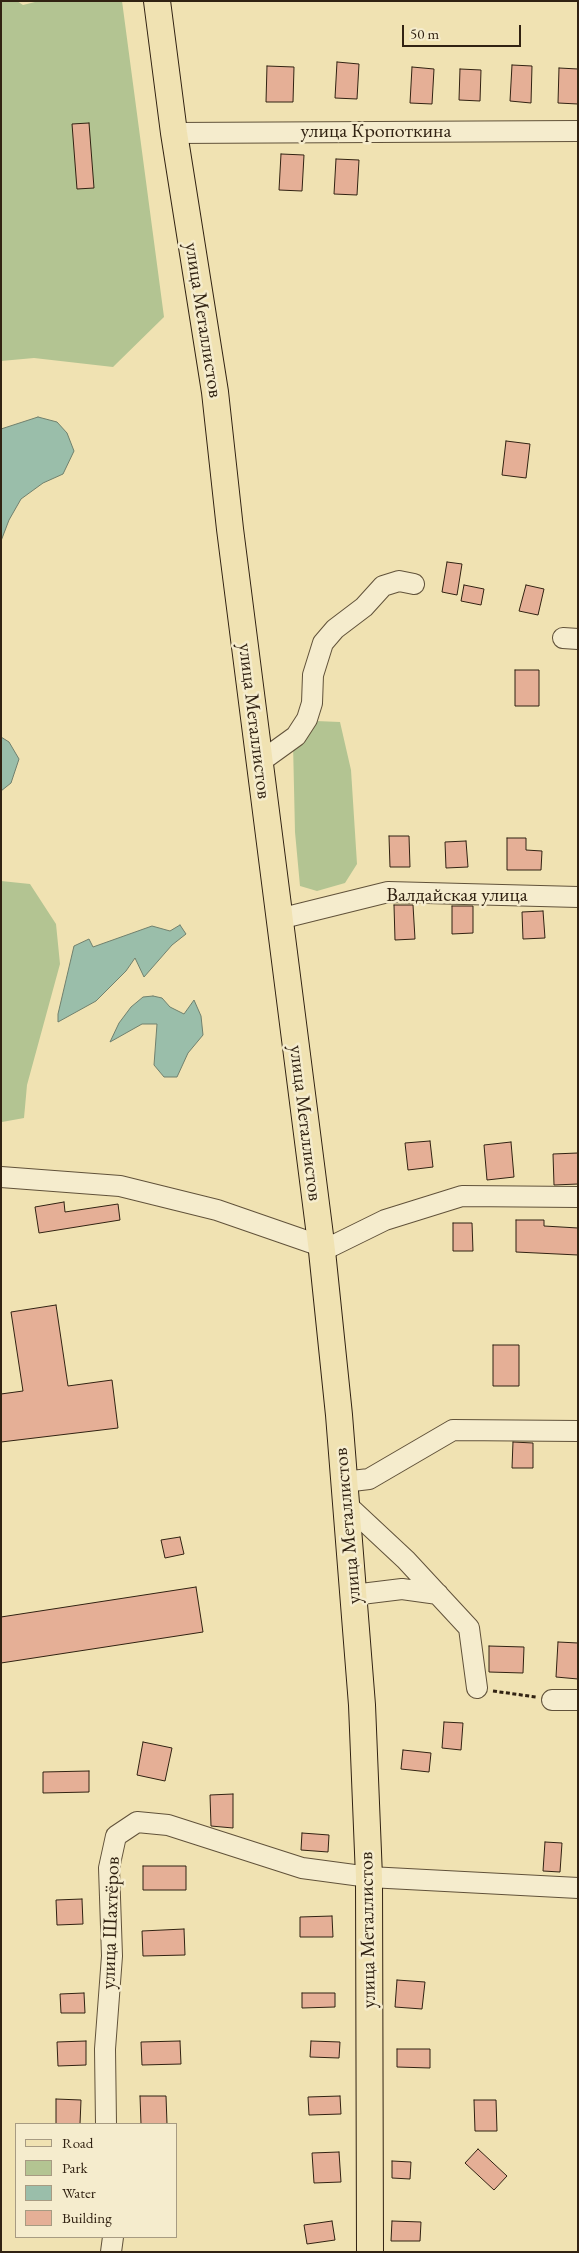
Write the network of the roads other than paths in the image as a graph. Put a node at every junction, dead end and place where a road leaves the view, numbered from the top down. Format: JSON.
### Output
{"nodes":[{"id":1,"x":157,"y":1,"type":"edge"},
{"id":2,"x":578,"y":131,"type":"edge"},
{"id":3,"x":174,"y":134,"type":"junction"},
{"id":4,"x":414,"y":584,"type":"dead end"},
{"id":5,"x":260,"y":762,"type":"junction"},
{"id":6,"x":578,"y":897,"type":"edge"},
{"id":7,"x":279,"y":919,"type":"junction"},
{"id":8,"x":1,"y":1177,"type":"edge"},
{"id":9,"x":578,"y":1197,"type":"edge"},
{"id":10,"x":321,"y":1248,"type":"junction"},
{"id":11,"x":578,"y":1431,"type":"edge"},
{"id":12,"x":345,"y":1493,"type":"junction"},
{"id":13,"x":438,"y":1594,"type":"junction"},
{"id":14,"x":353,"y":1595,"type":"junction"},
{"id":15,"x":477,"y":1688,"type":"road end"},
{"id":16,"x":552,"y":1700,"type":"road end"},
{"id":17,"x":578,"y":1700,"type":"edge"},
{"id":18,"x":369,"y":1877,"type":"junction"},
{"id":19,"x":578,"y":1888,"type":"edge"},
{"id":20,"x":106,"y":2123,"type":"edge"},
{"id":21,"x":113,"y":2238,"type":"edge"},
{"id":22,"x":112,"y":2252,"type":"edge"},
{"id":23,"x":370,"y":2252,"type":"edge"}],
"edges":[{"from":1,"to":3,"type":"main road","name":"улица Металлистов"},
{"from":2,"to":3,"type":"street","name":"улица Кропоткина"},
{"from":3,"to":5,"type":"main road","name":"улица Металлистов"},
{"from":4,"to":5,"type":"street"},
{"from":5,"to":7,"type":"main road","name":"улица Металлистов"},
{"from":6,"to":7,"type":"street","name":"Валдайская улица"},
{"from":7,"to":10,"type":"main road","name":"улица Металлистов"},
{"from":8,"to":10,"type":"street"},
{"from":9,"to":10,"type":"street"},
{"from":10,"to":12,"type":"main road","name":"улица Металлистов"},
{"from":11,"to":12,"type":"street"},
{"from":12,"to":13,"type":"street"},
{"from":12,"to":14,"type":"main road","name":"улица Металлистов"},
{"from":13,"to":14,"type":"street"},
{"from":13,"to":15,"type":"street"},
{"from":14,"to":18,"type":"main road","name":"улица Металлистов"},
{"from":16,"to":17,"type":"street"},
{"from":18,"to":19,"type":"street","name":"улица Шахтёров"},
{"from":18,"to":20,"type":"street","name":"улица Шахтёров"},
{"from":18,"to":23,"type":"main road","name":"улица Металлистов"},
{"from":21,"to":22,"type":"street"}]}
